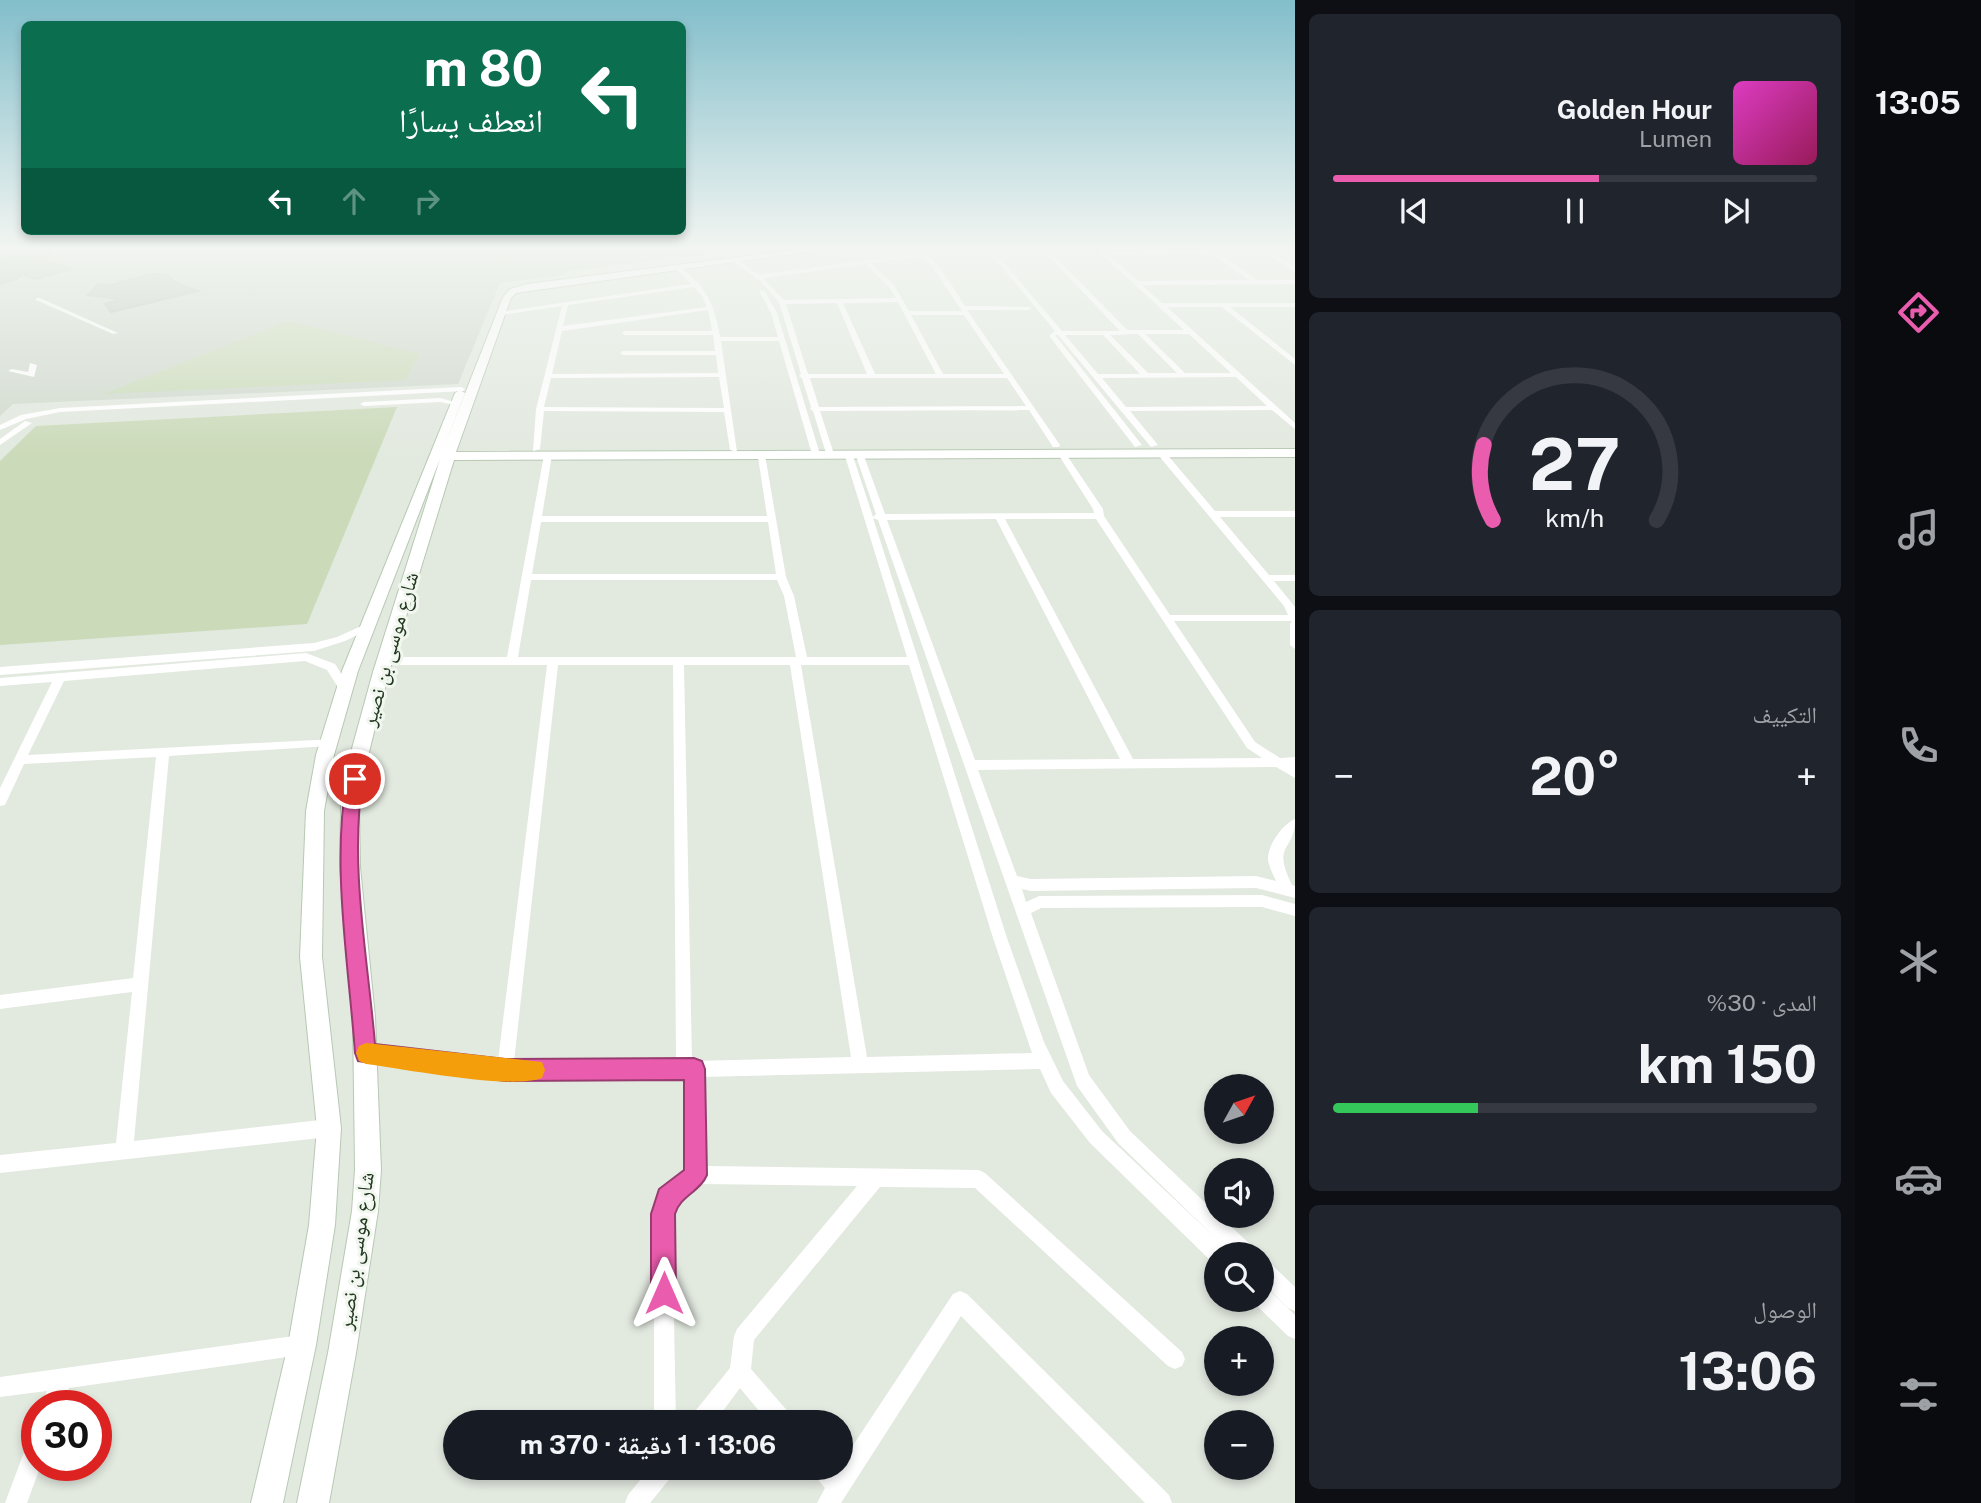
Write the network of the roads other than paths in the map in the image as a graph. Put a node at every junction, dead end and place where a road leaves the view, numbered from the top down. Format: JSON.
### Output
{"nodes":[{"id":1,"x":82,"y":318,"type":"edge"},
{"id":2,"x":489,"y":318,"type":"edge"},
{"id":3,"x":500,"y":318,"type":"edge"},
{"id":4,"x":562,"y":318,"type":"edge"},
{"id":5,"x":633,"y":318,"type":"edge"},
{"id":6,"x":712,"y":318,"type":"edge"},
{"id":7,"x":775,"y":318,"type":"edge"},
{"id":8,"x":786,"y":318,"type":"edge"},
{"id":9,"x":847,"y":318,"type":"edge"},
{"id":10,"x":909,"y":318,"type":"edge"},
{"id":11,"x":970,"y":318,"type":"edge"},
{"id":12,"x":1037,"y":318,"type":"edge"},
{"id":13,"x":1047,"y":318,"type":"edge"},
{"id":14,"x":1112,"y":318,"type":"edge"},
{"id":15,"x":1176,"y":318,"type":"edge"},
{"id":16,"x":1240,"y":318,"type":"edge"},
{"id":17,"x":626,"y":319,"type":"junction"},
{"id":18,"x":559,"y":329,"type":"junction"},
{"id":19,"x":779,"y":330,"type":"junction"},
{"id":20,"x":789,"y":330,"type":"junction"},
{"id":21,"x":1140,"y":332,"type":"junction"},
{"id":22,"x":1191,"y":332,"type":"junction"},
{"id":23,"x":116,"y":333,"type":"dead end"},
{"id":24,"x":625,"y":333,"type":"junction"},
{"id":25,"x":1049,"y":333,"type":"junction"},
{"id":26,"x":1059,"y":333,"type":"junction"},
{"id":27,"x":1105,"y":333,"type":"junction"},
{"id":28,"x":1126,"y":333,"type":"junction"},
{"id":29,"x":716,"y":336,"type":"junction"},
{"id":30,"x":781,"y":339,"type":"junction"},
{"id":31,"x":623,"y":353,"type":"junction"},
{"id":32,"x":719,"y":353,"type":"junction"},
{"id":33,"x":1295,"y":363,"type":"edge"},
{"id":34,"x":33,"y":365,"type":"dead end"},
{"id":35,"x":12,"y":371,"type":"dead end"},
{"id":36,"x":722,"y":375,"type":"junction"},
{"id":37,"x":1238,"y":375,"type":"junction"},
{"id":38,"x":548,"y":376,"type":"junction"},
{"id":39,"x":620,"y":376,"type":"junction"},
{"id":40,"x":803,"y":376,"type":"junction"},
{"id":41,"x":872,"y":376,"type":"junction"},
{"id":42,"x":941,"y":376,"type":"junction"},
{"id":43,"x":1010,"y":376,"type":"junction"},
{"id":44,"x":1096,"y":376,"type":"junction"},
{"id":45,"x":1146,"y":376,"type":"junction"},
{"id":46,"x":1184,"y":376,"type":"junction"},
{"id":47,"x":458,"y":396,"type":"junction"},
{"id":48,"x":1031,"y":408,"type":"junction"},
{"id":49,"x":1274,"y":408,"type":"junction"},
{"id":50,"x":540,"y":409,"type":"junction"},
{"id":51,"x":814,"y":409,"type":"junction"},
{"id":52,"x":1123,"y":409,"type":"junction"},
{"id":53,"x":727,"y":410,"type":"junction"},
{"id":54,"x":1295,"y":427,"type":"edge"},
{"id":55,"x":0,"y":428,"type":"edge"},
{"id":56,"x":0,"y":443,"type":"edge"},
{"id":57,"x":1138,"y":445,"type":"junction"},
{"id":58,"x":1295,"y":445,"type":"edge"},
{"id":59,"x":1059,"y":449,"type":"junction"},
{"id":60,"x":1158,"y":449,"type":"junction"},
{"id":61,"x":734,"y":450,"type":"junction"},
{"id":62,"x":815,"y":451,"type":"junction"},
{"id":63,"x":829,"y":451,"type":"junction"},
{"id":64,"x":443,"y":452,"type":"junction"},
{"id":65,"x":542,"y":452,"type":"junction"},
{"id":66,"x":1295,"y":453,"type":"edge"},
{"id":67,"x":855,"y":456,"type":"junction"},
{"id":68,"x":762,"y":457,"type":"junction"},
{"id":69,"x":1212,"y":514,"type":"junction"},
{"id":70,"x":1295,"y":514,"type":"edge"},
{"id":71,"x":999,"y":516,"type":"junction"},
{"id":72,"x":1099,"y":516,"type":"junction"},
{"id":73,"x":876,"y":517,"type":"junction"},
{"id":74,"x":537,"y":519,"type":"junction"},
{"id":75,"x":770,"y":519,"type":"junction"},
{"id":76,"x":527,"y":577,"type":"junction"},
{"id":77,"x":781,"y":577,"type":"junction"},
{"id":78,"x":1266,"y":578,"type":"junction"},
{"id":79,"x":1295,"y":578,"type":"edge"},
{"id":80,"x":1167,"y":618,"type":"junction"},
{"id":81,"x":1295,"y":618,"type":"edge"},
{"id":82,"x":1295,"y":624,"type":"edge"},
{"id":83,"x":368,"y":626,"type":"junction"},
{"id":84,"x":1295,"y":645,"type":"edge"},
{"id":85,"x":512,"y":661,"type":"junction"},
{"id":86,"x":553,"y":661,"type":"junction"},
{"id":87,"x":678,"y":661,"type":"junction"},
{"id":88,"x":799,"y":661,"type":"junction"},
{"id":89,"x":914,"y":661,"type":"junction"},
{"id":90,"x":384,"y":662,"type":"junction"},
{"id":91,"x":0,"y":671,"type":"edge"},
{"id":92,"x":60,"y":677,"type":"junction"},
{"id":93,"x":0,"y":681,"type":"edge"},
{"id":94,"x":345,"y":689,"type":"junction"},
{"id":95,"x":329,"y":742,"type":"junction"},
{"id":96,"x":163,"y":752,"type":"junction"},
{"id":97,"x":19,"y":760,"type":"junction"},
{"id":98,"x":1295,"y":762,"type":"edge"},
{"id":99,"x":1129,"y":764,"type":"junction"},
{"id":100,"x":1280,"y":764,"type":"junction"},
{"id":101,"x":970,"y":765,"type":"junction"},
{"id":102,"x":1295,"y":773,"type":"edge"},
{"id":103,"x":0,"y":801,"type":"edge"},
{"id":104,"x":1295,"y":824,"type":"edge"},
{"id":105,"x":1011,"y":880,"type":"junction"},
{"id":106,"x":1291,"y":890,"type":"edge"},
{"id":107,"x":1295,"y":909,"type":"edge"},
{"id":108,"x":1022,"y":911,"type":"junction"},
{"id":109,"x":141,"y":984,"type":"junction"},
{"id":110,"x":0,"y":1002,"type":"edge"},
{"id":111,"x":365,"y":1053,"type":"junction"},
{"id":112,"x":1045,"y":1061,"type":"junction"},
{"id":113,"x":860,"y":1065,"type":"junction"},
{"id":114,"x":689,"y":1069,"type":"junction"},
{"id":115,"x":505,"y":1070,"type":"junction"},
{"id":116,"x":330,"y":1128,"type":"junction"},
{"id":117,"x":124,"y":1151,"type":"junction"},
{"id":118,"x":0,"y":1164,"type":"edge"},
{"id":119,"x":696,"y":1175,"type":"junction"},
{"id":120,"x":876,"y":1178,"type":"junction"},
{"id":121,"x":1205,"y":1242,"type":"edge"},
{"id":122,"x":1233,"y":1242,"type":"edge"},
{"id":123,"x":1274,"y":1281,"type":"edge"},
{"id":124,"x":1295,"y":1301,"type":"edge"},
{"id":125,"x":1274,"y":1309,"type":"edge"},
{"id":126,"x":1295,"y":1329,"type":"edge"},
{"id":127,"x":302,"y":1345,"type":"junction"},
{"id":128,"x":1175,"y":1359,"type":"dead end"},
{"id":129,"x":740,"y":1372,"type":"junction"},
{"id":130,"x":63,"y":1378,"type":"junction"},
{"id":131,"x":0,"y":1387,"type":"edge"},
{"id":132,"x":58,"y":1390,"type":"edge"},
{"id":133,"x":665,"y":1410,"type":"edge"},
{"id":134,"x":710,"y":1410,"type":"edge"},
{"id":135,"x":772,"y":1410,"type":"edge"},
{"id":136,"x":654,"y":1480,"type":"edge"},
{"id":137,"x":24,"y":1481,"type":"edge"},
{"id":138,"x":833,"y":1495,"type":"edge"},
{"id":139,"x":16,"y":1503,"type":"edge"},
{"id":140,"x":267,"y":1503,"type":"edge"},
{"id":141,"x":313,"y":1503,"type":"edge"},
{"id":142,"x":636,"y":1503,"type":"edge"},
{"id":143,"x":1161,"y":1503,"type":"edge"}],
"edges":[{"from":1,"to":23,"type":"street"},
{"from":2,"to":47,"type":"street","name":"شارع موسى بن نصير"},
{"from":3,"to":64,"type":"street","name":"شارع موسى بن نصير"},
{"from":4,"to":18,"type":"street"},
{"from":5,"to":17,"type":"street"},
{"from":6,"to":29,"type":"street"},
{"from":7,"to":19,"type":"street"},
{"from":8,"to":20,"type":"street"},
{"from":9,"to":41,"type":"street"},
{"from":10,"to":42,"type":"street"},
{"from":11,"to":43,"type":"street"},
{"from":12,"to":25,"type":"street"},
{"from":13,"to":26,"type":"street"},
{"from":14,"to":28,"type":"street"},
{"from":15,"to":22,"type":"street"},
{"from":16,"to":33,"type":"street"},
{"from":17,"to":18,"type":"street"},
{"from":17,"to":24,"type":"street"},
{"from":18,"to":38,"type":"street"},
{"from":19,"to":20,"type":"street"},
{"from":19,"to":30,"type":"street"},
{"from":20,"to":40,"type":"street"},
{"from":21,"to":22,"type":"street"},
{"from":21,"to":28,"type":"street"},
{"from":21,"to":46,"type":"street"},
{"from":22,"to":37,"type":"street"},
{"from":24,"to":29,"type":"street"},
{"from":24,"to":31,"type":"street"},
{"from":25,"to":26,"type":"street"},
{"from":25,"to":57,"type":"street"},
{"from":26,"to":27,"type":"street"},
{"from":26,"to":44,"type":"street"},
{"from":27,"to":28,"type":"street"},
{"from":27,"to":45,"type":"street"},
{"from":29,"to":30,"type":"street"},
{"from":29,"to":32,"type":"street"},
{"from":30,"to":62,"type":"street"},
{"from":31,"to":32,"type":"street"},
{"from":31,"to":39,"type":"street"},
{"from":32,"to":36,"type":"street"},
{"from":34,"to":35,"type":"street"},
{"from":36,"to":39,"type":"street"},
{"from":36,"to":53,"type":"street"},
{"from":37,"to":46,"type":"street"},
{"from":37,"to":49,"type":"street"},
{"from":38,"to":39,"type":"street"},
{"from":38,"to":50,"type":"street"},
{"from":40,"to":41,"type":"street"},
{"from":40,"to":51,"type":"street"},
{"from":41,"to":42,"type":"street"},
{"from":42,"to":43,"type":"street"},
{"from":43,"to":48,"type":"street"},
{"from":44,"to":45,"type":"street"},
{"from":44,"to":52,"type":"street"},
{"from":45,"to":46,"type":"street"},
{"from":47,"to":55,"type":"street"},
{"from":47,"to":56,"type":"street"},
{"from":47,"to":64,"type":"street","name":"شارع موسى بن نصير"},
{"from":48,"to":51,"type":"street"},
{"from":48,"to":59,"type":"street"},
{"from":49,"to":52,"type":"street"},
{"from":49,"to":54,"type":"street"},
{"from":50,"to":53,"type":"street"},
{"from":50,"to":65,"type":"street"},
{"from":51,"to":63,"type":"street"},
{"from":52,"to":60,"type":"street"},
{"from":53,"to":61,"type":"street"},
{"from":57,"to":59,"type":"street"},
{"from":57,"to":60,"type":"street"},
{"from":58,"to":60,"type":"street"},
{"from":59,"to":60,"type":"street"},
{"from":59,"to":63,"type":"street"},
{"from":59,"to":67,"type":"street"},
{"from":59,"to":72,"type":"street"},
{"from":60,"to":66,"type":"street"},
{"from":60,"to":69,"type":"street"},
{"from":61,"to":62,"type":"street"},
{"from":61,"to":65,"type":"street"},
{"from":62,"to":63,"type":"street"},
{"from":64,"to":65,"type":"street"},
{"from":64,"to":83,"type":"street","name":"شارع موسى بن نصير"},
{"from":64,"to":90,"type":"street","name":"شارع موسى بن نصير"},
{"from":65,"to":68,"type":"street"},
{"from":65,"to":74,"type":"street"},
{"from":67,"to":68,"type":"street"},
{"from":67,"to":73,"type":"street"},
{"from":68,"to":75,"type":"street"},
{"from":69,"to":70,"type":"street"},
{"from":69,"to":78,"type":"street"},
{"from":71,"to":72,"type":"street"},
{"from":71,"to":73,"type":"street"},
{"from":71,"to":99,"type":"street"},
{"from":72,"to":80,"type":"street"},
{"from":73,"to":89,"type":"street"},
{"from":73,"to":101,"type":"street"},
{"from":74,"to":75,"type":"street"},
{"from":74,"to":76,"type":"street"},
{"from":75,"to":77,"type":"street"},
{"from":76,"to":77,"type":"street"},
{"from":76,"to":85,"type":"street"},
{"from":77,"to":88,"type":"street"},
{"from":78,"to":79,"type":"street"},
{"from":78,"to":81,"type":"street"},
{"from":80,"to":81,"type":"street"},
{"from":80,"to":100,"type":"street"},
{"from":82,"to":84,"type":"street"},
{"from":83,"to":91,"type":"street"},
{"from":83,"to":94,"type":"street","name":"شارع موسى بن نصير"},
{"from":85,"to":86,"type":"street"},
{"from":85,"to":90,"type":"street"},
{"from":86,"to":87,"type":"street"},
{"from":86,"to":115,"type":"street"},
{"from":87,"to":88,"type":"street"},
{"from":87,"to":114,"type":"street"},
{"from":88,"to":89,"type":"street"},
{"from":88,"to":113,"type":"street"},
{"from":89,"to":112,"type":"street"},
{"from":90,"to":111,"type":"street","name":"شارع موسى بن نصير"},
{"from":92,"to":93,"type":"street"},
{"from":92,"to":94,"type":"street"},
{"from":92,"to":97,"type":"street"},
{"from":94,"to":95,"type":"street","name":"شارع موسى بن نصير"},
{"from":95,"to":96,"type":"street"},
{"from":95,"to":116,"type":"street","name":"شارع موسى بن نصير"},
{"from":96,"to":97,"type":"street"},
{"from":96,"to":109,"type":"street"},
{"from":97,"to":103,"type":"street"},
{"from":98,"to":100,"type":"street"},
{"from":99,"to":100,"type":"street"},
{"from":99,"to":101,"type":"street"},
{"from":100,"to":102,"type":"street"},
{"from":101,"to":105,"type":"street"},
{"from":104,"to":106,"type":"street"},
{"from":105,"to":106,"type":"street"},
{"from":105,"to":108,"type":"street"},
{"from":107,"to":108,"type":"street"},
{"from":108,"to":122,"type":"street"},
{"from":109,"to":110,"type":"street"},
{"from":109,"to":117,"type":"street"},
{"from":111,"to":115,"type":"street"},
{"from":111,"to":141,"type":"street","name":"شارع موسى بن نصير"},
{"from":112,"to":113,"type":"street"},
{"from":112,"to":121,"type":"street"},
{"from":113,"to":114,"type":"street"},
{"from":114,"to":115,"type":"street"},
{"from":114,"to":119,"type":"street"},
{"from":116,"to":117,"type":"street"},
{"from":116,"to":127,"type":"street","name":"شارع موسى بن نصير"},
{"from":117,"to":118,"type":"street"},
{"from":119,"to":120,"type":"street"},
{"from":119,"to":133,"type":"street"},
{"from":120,"to":128,"type":"street"},
{"from":120,"to":129,"type":"street"},
{"from":123,"to":124,"type":"street"},
{"from":125,"to":126,"type":"street"},
{"from":127,"to":130,"type":"street"},
{"from":127,"to":140,"type":"street","name":"شارع موسى بن نصير"},
{"from":129,"to":134,"type":"street"},
{"from":129,"to":135,"type":"street"},
{"from":130,"to":131,"type":"street"},
{"from":130,"to":132,"type":"street"},
{"from":136,"to":142,"type":"street"},
{"from":137,"to":139,"type":"street"},
{"from":138,"to":143,"type":"street"}]}
